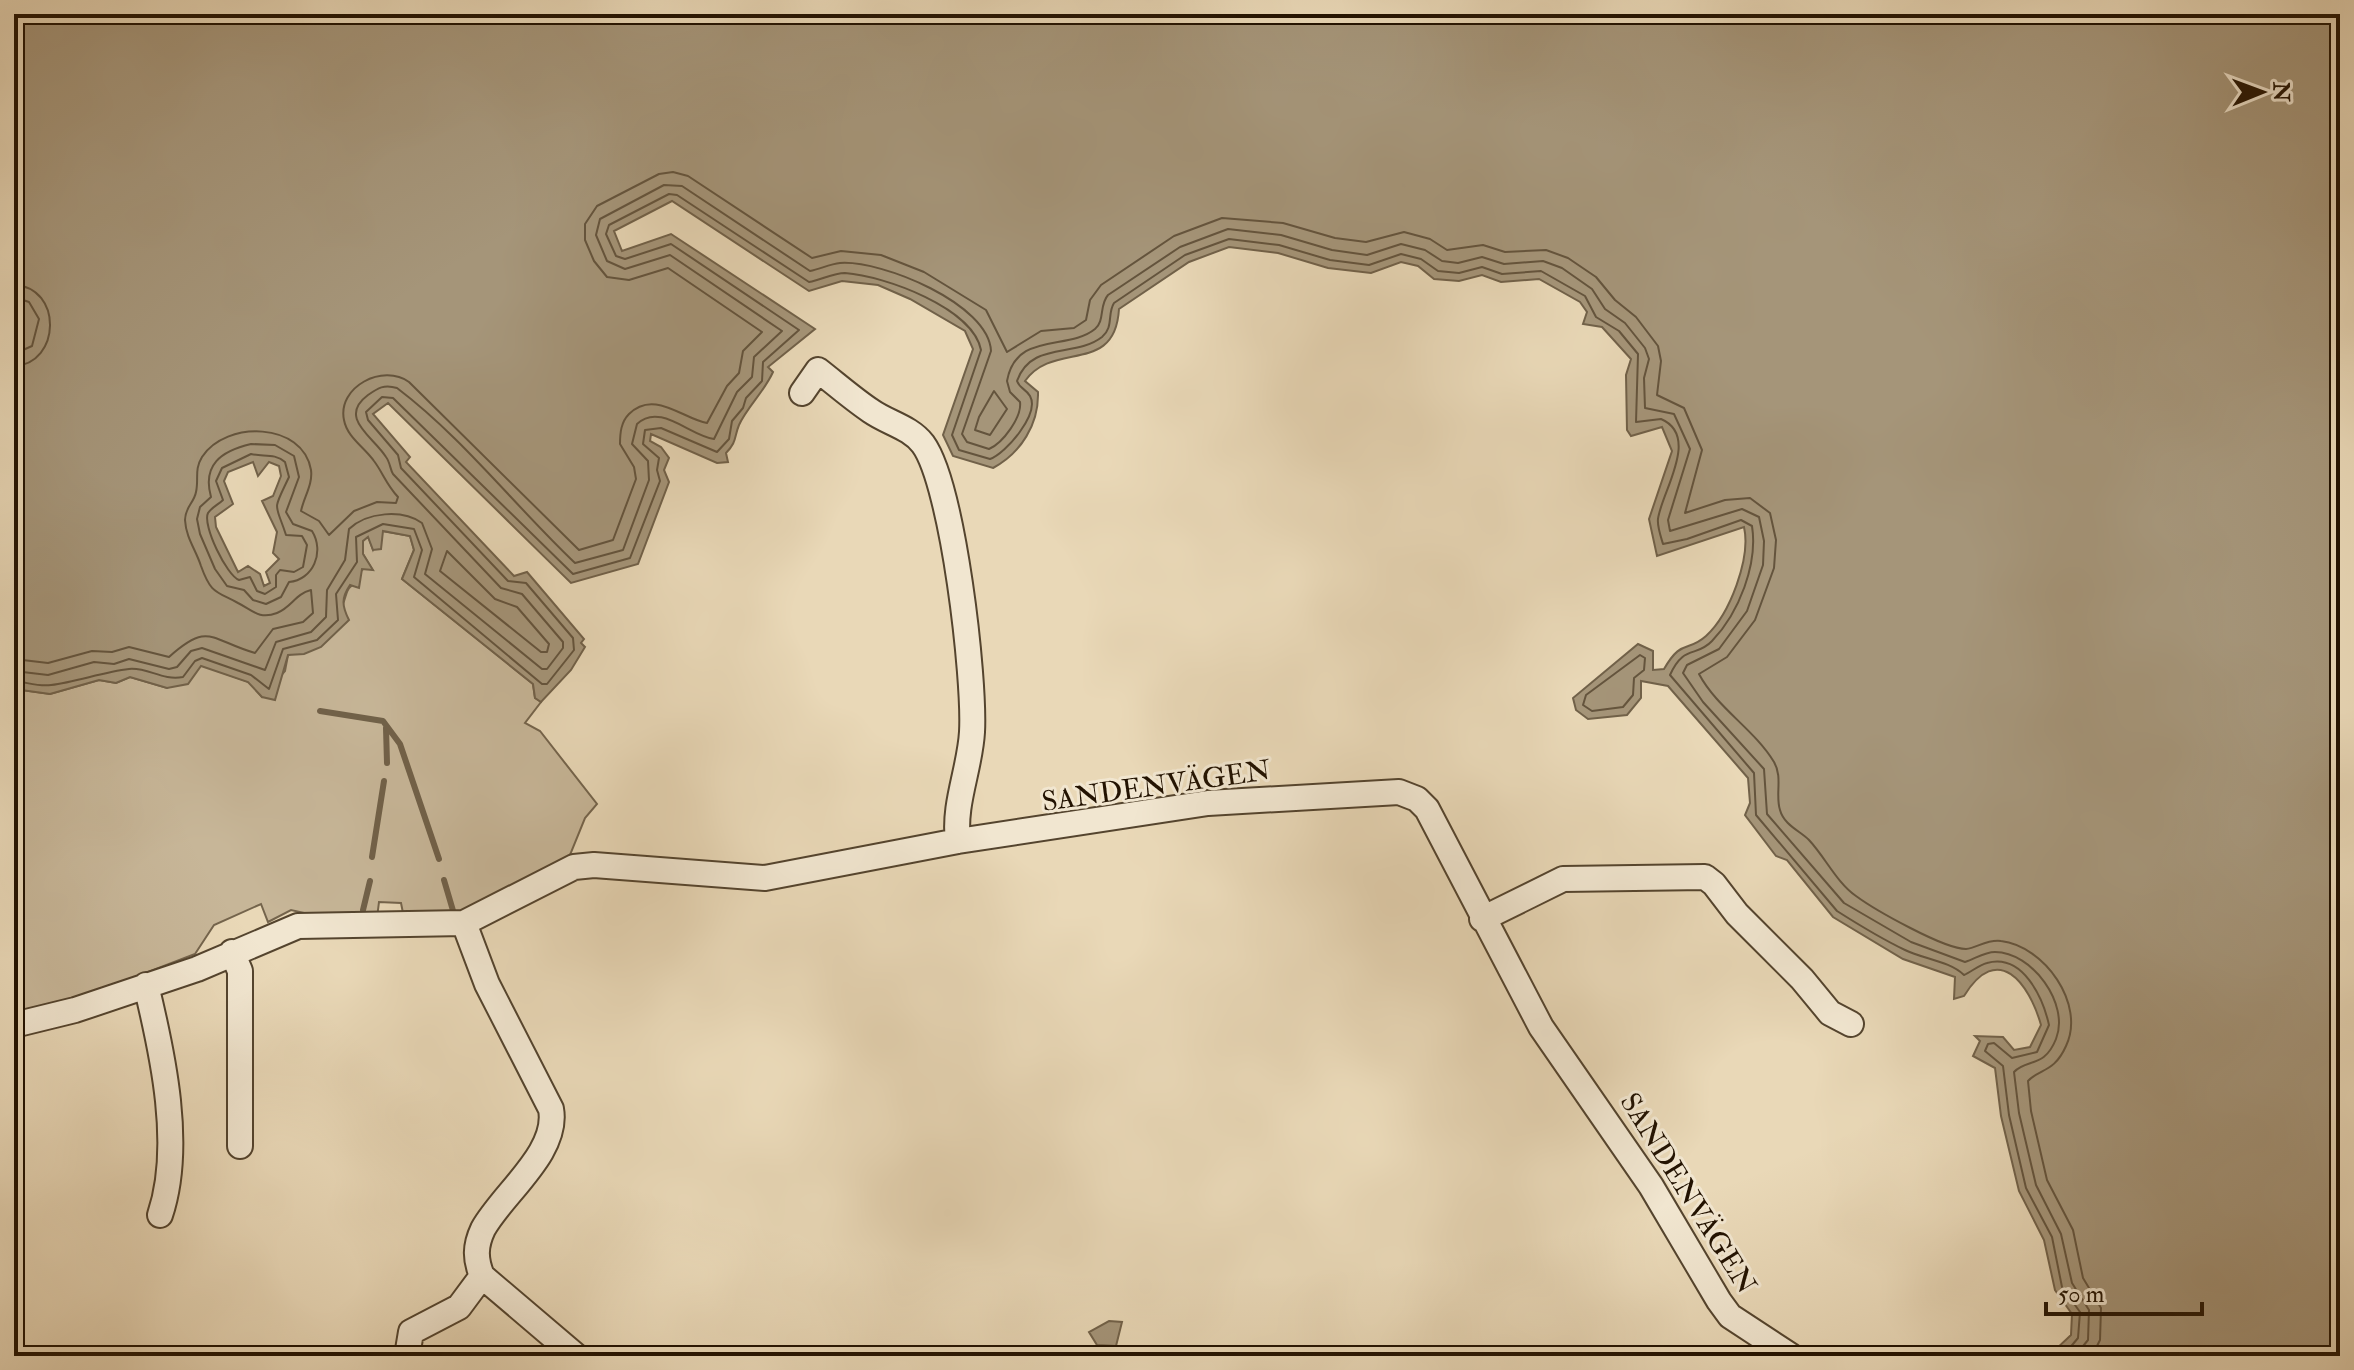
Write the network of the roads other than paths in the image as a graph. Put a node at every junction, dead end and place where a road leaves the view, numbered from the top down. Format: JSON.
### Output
{"nodes":[{"id":1,"x":802,"y":393,"type":"dead end"},
{"id":2,"x":958,"y":841,"type":"junction"},
{"id":3,"x":1482,"y":919,"type":"junction"},
{"id":4,"x":464,"y":923,"type":"junction"},
{"id":5,"x":232,"y":952,"type":"junction"},
{"id":6,"x":146,"y":985,"type":"junction"},
{"id":7,"x":1851,"y":1024,"type":"dead end"},
{"id":8,"x":14,"y":1025,"type":"edge"},
{"id":9,"x":240,"y":1146,"type":"dead end"},
{"id":10,"x":160,"y":1215,"type":"dead end"},
{"id":11,"x":482,"y":1276,"type":"junction"},
{"id":12,"x":407,"y":1356,"type":"edge"},
{"id":13,"x":576,"y":1356,"type":"edge"},
{"id":14,"x":1791,"y":1356,"type":"edge"}],
"edges":[{"from":1,"to":2,"type":"street"},
{"from":2,"to":3,"type":"street","name":"SANDENVÄGEN"},
{"from":2,"to":4,"type":"street","name":"SANDENVÄGEN"},
{"from":3,"to":7,"type":"street"},
{"from":3,"to":14,"type":"street","name":"SANDENVÄGEN"},
{"from":4,"to":5,"type":"street","name":"SANDENVÄGEN"},
{"from":4,"to":11,"type":"street"},
{"from":5,"to":6,"type":"street","name":"SANDENVÄGEN"},
{"from":5,"to":9,"type":"street"},
{"from":6,"to":8,"type":"street","name":"SANDENVÄGEN"},
{"from":6,"to":10,"type":"street"},
{"from":11,"to":12,"type":"street"},
{"from":11,"to":13,"type":"street"}]}
